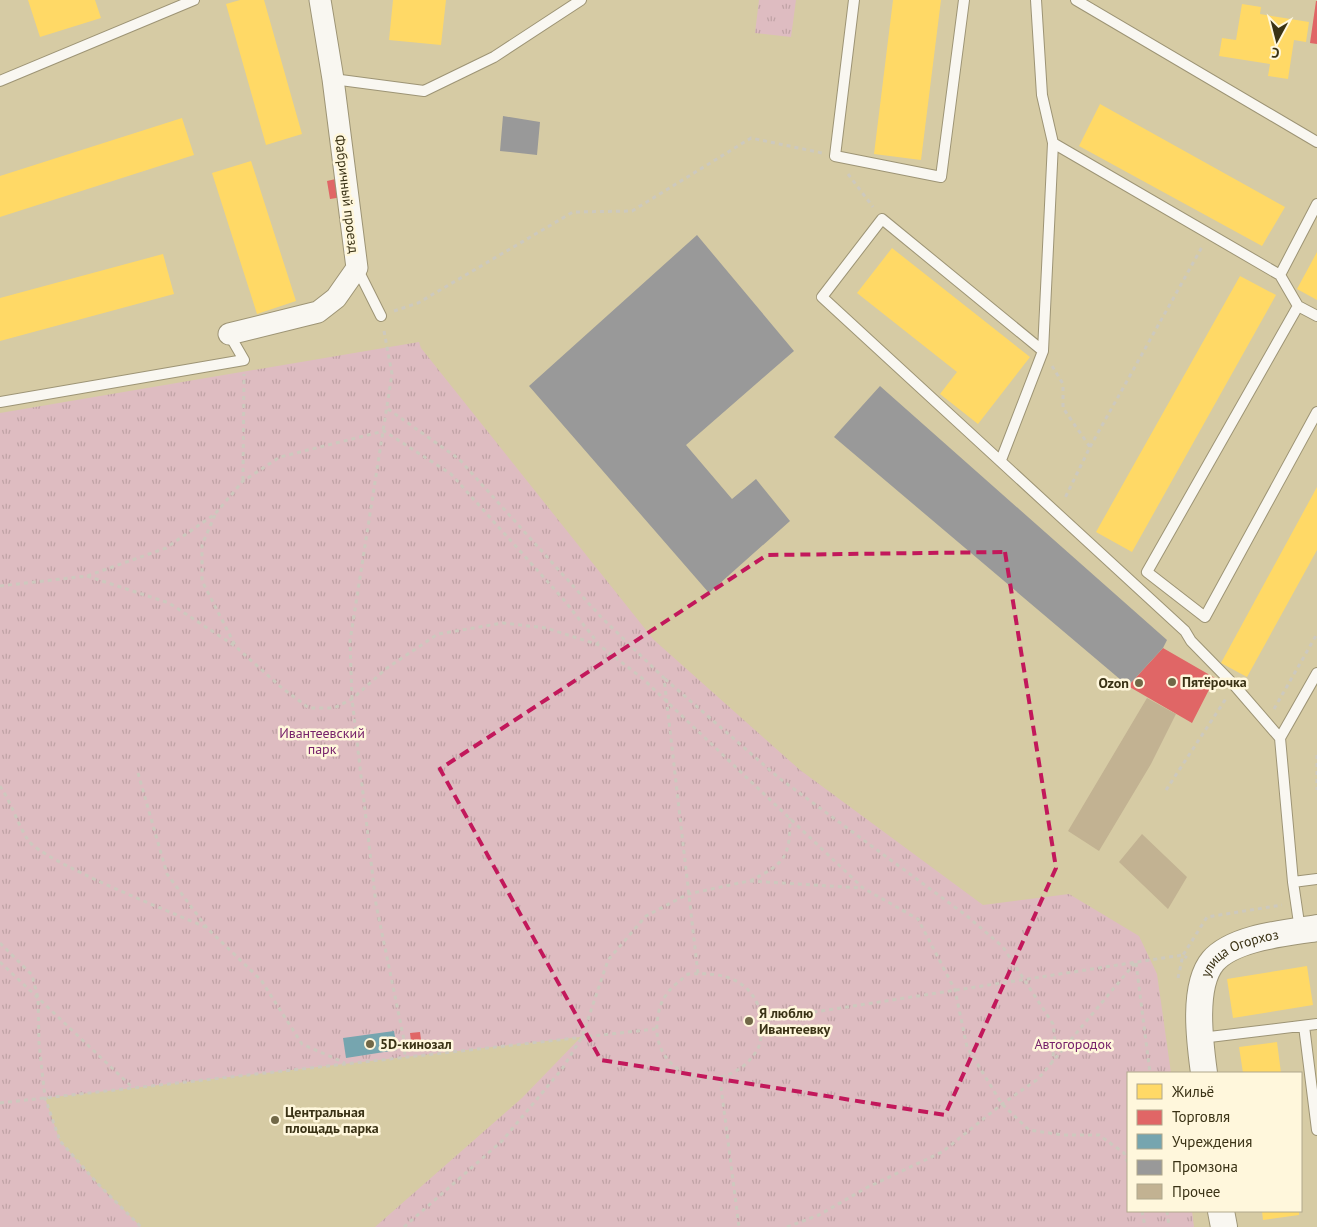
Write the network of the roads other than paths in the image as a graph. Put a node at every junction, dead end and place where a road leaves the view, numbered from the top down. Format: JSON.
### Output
{"nodes":[{"id":1,"x":194,"y":0,"type":"edge"},
{"id":2,"x":320,"y":0,"type":"edge"},
{"id":3,"x":581,"y":0,"type":"edge"},
{"id":4,"x":854,"y":0,"type":"edge"},
{"id":5,"x":964,"y":0,"type":"edge"},
{"id":6,"x":1036,"y":0,"type":"edge"},
{"id":7,"x":1076,"y":0,"type":"edge"},
{"id":8,"x":333,"y":79,"type":"junction"},
{"id":9,"x":0,"y":81,"type":"edge"},
{"id":10,"x":1317,"y":142,"type":"edge"},
{"id":11,"x":1053,"y":143,"type":"junction"},
{"id":12,"x":1317,"y":204,"type":"edge"},
{"id":13,"x":356,"y":268,"type":"junction"},
{"id":14,"x":1280,"y":275,"type":"junction"},
{"id":15,"x":1298,"y":306,"type":"junction"},
{"id":16,"x":382,"y":316,"type":"road end"},
{"id":17,"x":1317,"y":316,"type":"edge"},
{"id":18,"x":229,"y":334,"type":"joint"},
{"id":19,"x":1042,"y":351,"type":"junction"},
{"id":20,"x":0,"y":402,"type":"edge"},
{"id":21,"x":1317,"y":412,"type":"edge"},
{"id":22,"x":1001,"y":460,"type":"junction"},
{"id":23,"x":1317,"y":673,"type":"edge"},
{"id":24,"x":1280,"y":738,"type":"junction"},
{"id":25,"x":1317,"y":879,"type":"edge"},
{"id":26,"x":1293,"y":882,"type":"junction"},
{"id":27,"x":1308,"y":929,"type":"edge"},
{"id":28,"x":1317,"y":1024,"type":"edge"},
{"id":29,"x":1304,"y":1026,"type":"junction"},
{"id":30,"x":1198,"y":1039,"type":"junction"},
{"id":31,"x":1204,"y":1072,"type":"edge"},
{"id":32,"x":1317,"y":1130,"type":"edge"},
{"id":33,"x":1221,"y":1212,"type":"edge"},
{"id":34,"x":1224,"y":1227,"type":"edge"}],
"edges":[{"from":1,"to":9,"type":"lane"},
{"from":2,"to":8,"type":"street","name":"Фабричный проезд"},
{"from":3,"to":8,"type":"lane"},
{"from":4,"to":5,"type":"lane"},
{"from":6,"to":11,"type":"lane"},
{"from":7,"to":10,"type":"lane"},
{"from":8,"to":13,"type":"street","name":"Фабричный проезд"},
{"from":11,"to":14,"type":"lane"},
{"from":11,"to":19,"type":"lane"},
{"from":12,"to":14,"type":"lane"},
{"from":13,"to":16,"type":"lane"},
{"from":13,"to":18,"type":"street","name":"Фабричный проезд"},
{"from":14,"to":15,"type":"lane"},
{"from":15,"to":17,"type":"lane"},
{"from":15,"to":21,"type":"lane"},
{"from":18,"to":20,"type":"lane"},
{"from":19,"to":22,"type":"lane"},
{"from":19,"to":22,"type":"lane"},
{"from":22,"to":24,"type":"lane"},
{"from":23,"to":24,"type":"lane"},
{"from":24,"to":26,"type":"lane"},
{"from":25,"to":26,"type":"lane"},
{"from":26,"to":27,"type":"lane"},
{"from":27,"to":30,"type":"street","name":"улица Огорхоз"},
{"from":28,"to":29,"type":"lane"},
{"from":29,"to":30,"type":"lane"},
{"from":29,"to":32,"type":"lane"},
{"from":30,"to":31,"type":"street","name":"улица Огорхоз"},
{"from":33,"to":34,"type":"street"}]}
